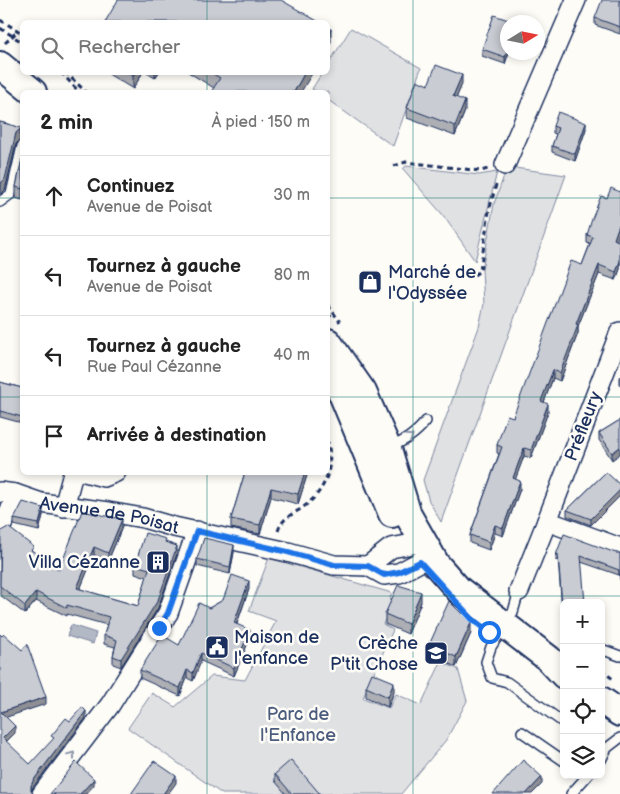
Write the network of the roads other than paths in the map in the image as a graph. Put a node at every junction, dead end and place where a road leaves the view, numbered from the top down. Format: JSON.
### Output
{"nodes":[{"id":1,"x":576,"y":0,"type":"edge"},
{"id":2,"x":3,"y":54,"type":"edge"},
{"id":3,"x":31,"y":90,"type":"edge"},
{"id":4,"x":20,"y":155,"type":"edge"},
{"id":5,"x":506,"y":165,"type":"road end"},
{"id":6,"x":0,"y":202,"type":"edge"},
{"id":7,"x":330,"y":331,"type":"edge"},
{"id":8,"x":620,"y":332,"type":"edge"},
{"id":9,"x":332,"y":369,"type":"edge"},
{"id":10,"x":355,"y":401,"type":"dead end"},
{"id":11,"x":426,"y":421,"type":"dead end"},
{"id":12,"x":384,"y":449,"type":"junction"},
{"id":13,"x":73,"y":475,"type":"edge"},
{"id":14,"x":96,"y":475,"type":"edge"},
{"id":15,"x":109,"y":475,"type":"edge"},
{"id":16,"x":8,"y":493,"type":"edge"},
{"id":17,"x":64,"y":507,"type":"junction"},
{"id":18,"x":547,"y":521,"type":"junction"},
{"id":19,"x":0,"y":528,"type":"edge"},
{"id":20,"x":197,"y":531,"type":"junction"},
{"id":21,"x":620,"y":548,"type":"edge"},
{"id":22,"x":420,"y":551,"type":"junction"},
{"id":23,"x":368,"y":566,"type":"junction"},
{"id":24,"x":519,"y":591,"type":"joint"},
{"id":25,"x":501,"y":631,"type":"junction"},
{"id":26,"x":605,"y":650,"type":"edge"},
{"id":27,"x":620,"y":656,"type":"edge"},
{"id":28,"x":560,"y":672,"type":"edge"},
{"id":29,"x":605,"y":703,"type":"edge"},
{"id":30,"x":620,"y":713,"type":"edge"},
{"id":31,"x":560,"y":720,"type":"edge"},
{"id":32,"x":522,"y":732,"type":"dead end"},
{"id":33,"x":620,"y":738,"type":"edge"},
{"id":34,"x":605,"y":747,"type":"edge"},
{"id":35,"x":560,"y":758,"type":"edge"},
{"id":36,"x":584,"y":779,"type":"edge"},
{"id":37,"x":42,"y":794,"type":"edge"},
{"id":38,"x":571,"y":794,"type":"edge"}],
"edges":[{"from":1,"to":5,"type":"street"},
{"from":2,"to":3,"type":"main road"},
{"from":4,"to":6,"type":"lane"},
{"from":7,"to":12,"type":"main road"},
{"from":8,"to":18,"type":"street","name":"Préfleury"},
{"from":9,"to":10,"type":"lane"},
{"from":9,"to":22,"type":"main road"},
{"from":12,"to":11,"type":"lane","one_way":true},
{"from":12,"to":22,"type":"main road"},
{"from":13,"to":17,"type":"street"},
{"from":14,"to":15,"type":"street"},
{"from":16,"to":17,"type":"street","name":"Avenue de Poisat"},
{"from":16,"to":19,"type":"street"},
{"from":17,"to":20,"type":"street","name":"Avenue de Poisat"},
{"from":18,"to":21,"type":"street"},
{"from":18,"to":24,"type":"street","name":"Préfleury"},
{"from":20,"to":23,"type":"street","name":"Avenue de Poisat"},
{"from":37,"to":20,"type":"street","one_way":true},
{"from":22,"to":23,"type":"street"},
{"from":22,"to":23,"type":"street","name":"Avenue de Poisat"},
{"from":22,"to":25,"type":"main road"},
{"from":24,"to":25,"type":"lane"},
{"from":25,"to":28,"type":"main road"},
{"from":25,"to":31,"type":"lane"},
{"from":26,"to":27,"type":"lane"},
{"from":29,"to":30,"type":"main road"},
{"from":32,"to":35,"type":"lane"},
{"from":33,"to":34,"type":"lane"},
{"from":36,"to":38,"type":"lane"}]}
